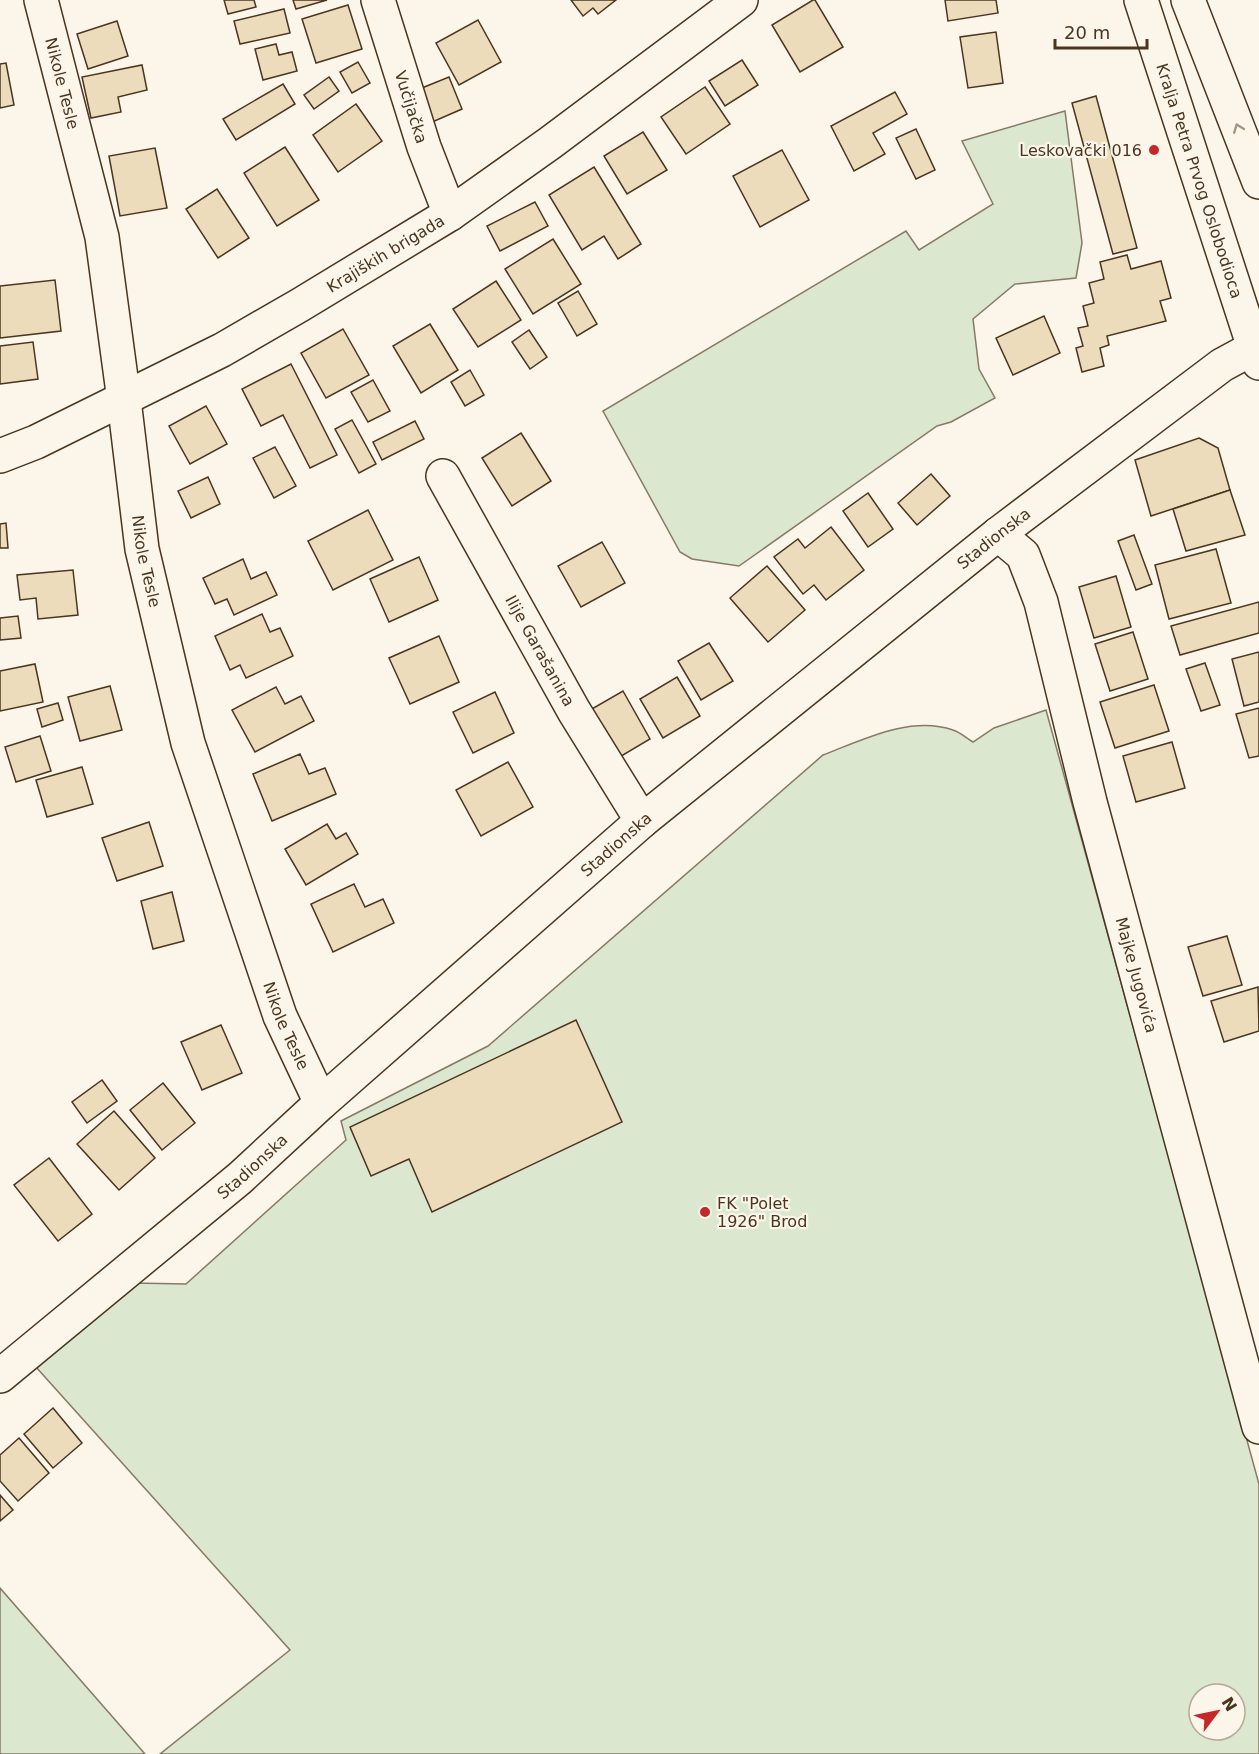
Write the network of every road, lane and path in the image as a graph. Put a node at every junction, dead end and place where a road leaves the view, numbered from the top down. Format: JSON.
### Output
{"nodes":[{"id":1,"x":41,"y":0,"type":"edge"},
{"id":2,"x":378,"y":0,"type":"edge"},
{"id":3,"x":741,"y":0,"type":"edge"},
{"id":4,"x":1141,"y":0,"type":"edge"},
{"id":5,"x":1188,"y":0,"type":"edge"},
{"id":6,"x":1259,"y":182,"type":"edge"},
{"id":7,"x":450,"y":214,"type":"junction"},
{"id":8,"x":1257,"y":352,"type":"edge"},
{"id":9,"x":124,"y":399,"type":"junction"},
{"id":10,"x":0,"y":456,"type":"edge"},
{"id":11,"x":443,"y":476,"type":"dead end"},
{"id":12,"x":998,"y":534,"type":"junction"},
{"id":13,"x":642,"y":820,"type":"junction"},
{"id":14,"x":321,"y":1104,"type":"junction"},
{"id":15,"x":0,"y":1376,"type":"edge"},
{"id":16,"x":1259,"y":1426,"type":"edge"}],
"edges":[{"from":1,"to":9,"type":"street","name":"Nikole Tesle"},
{"from":2,"to":7,"type":"street","name":"Vučijačka"},
{"from":3,"to":7,"type":"street","name":"Krajiških brigada"},
{"from":4,"to":8,"type":"street","name":"Kralja Petra Prvog Oslobodioca"},
{"from":6,"to":5,"type":"street","one_way":true},
{"from":7,"to":9,"type":"street","name":"Krajiških brigada"},
{"from":8,"to":12,"type":"street","name":"Stadionska"},
{"from":9,"to":10,"type":"street","name":"Krajiških brigada"},
{"from":9,"to":14,"type":"street","name":"Nikole Tesle"},
{"from":11,"to":13,"type":"street","name":"Ilije Garašanina"},
{"from":12,"to":13,"type":"street","name":"Stadionska"},
{"from":12,"to":16,"type":"street","name":"Majke Jugovića"},
{"from":13,"to":14,"type":"street","name":"Stadionska"},
{"from":14,"to":15,"type":"street","name":"Stadionska"}]}
